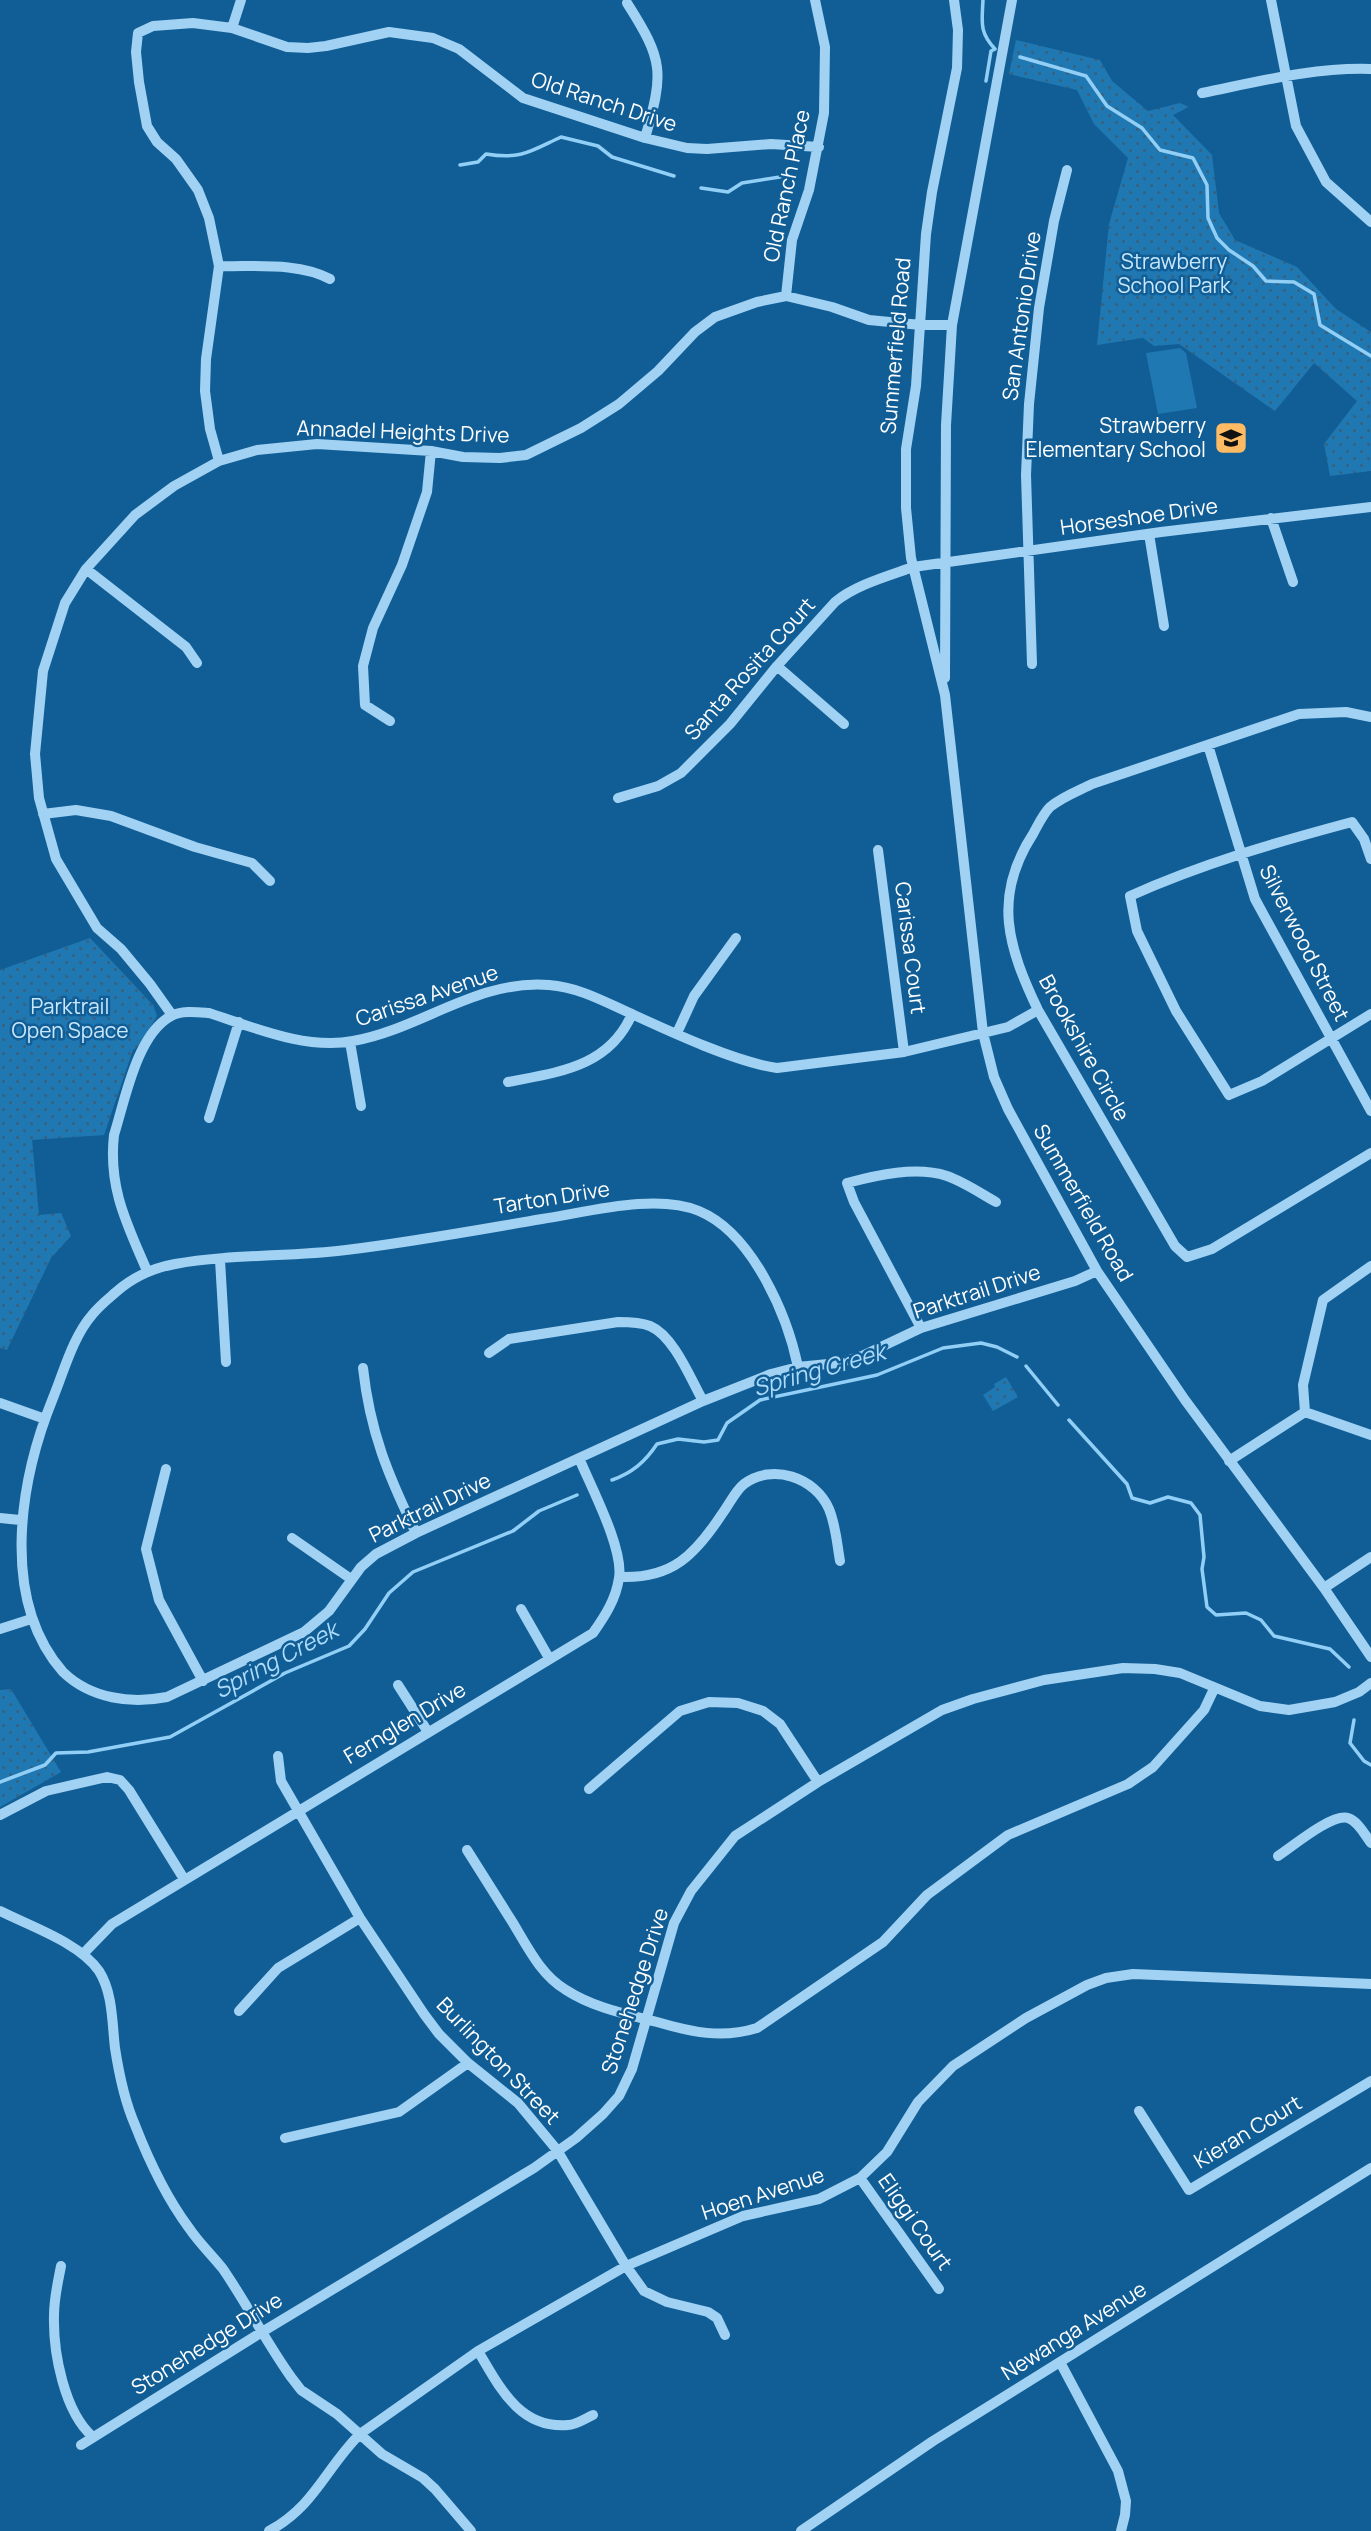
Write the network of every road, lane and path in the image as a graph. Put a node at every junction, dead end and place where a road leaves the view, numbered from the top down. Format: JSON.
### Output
{"nodes":[{"id":1,"x":241,"y":0,"type":"edge"},
{"id":2,"x":815,"y":0,"type":"edge"},
{"id":3,"x":954,"y":0,"type":"edge"},
{"id":4,"x":1012,"y":0,"type":"edge"},
{"id":5,"x":1271,"y":0,"type":"edge"},
{"id":6,"x":627,"y":3,"type":"dead end"},
{"id":7,"x":232,"y":28,"type":"junction"},
{"id":8,"x":1371,"y":69,"type":"edge"},
{"id":9,"x":1287,"y":76,"type":"junction"},
{"id":10,"x":1202,"y":93,"type":"dead end"},
{"id":11,"x":645,"y":138,"type":"junction"},
{"id":12,"x":819,"y":147,"type":"junction"},
{"id":13,"x":1067,"y":170,"type":"dead end"},
{"id":14,"x":1371,"y":222,"type":"edge"},
{"id":15,"x":219,"y":266,"type":"junction"},
{"id":16,"x":330,"y":279,"type":"dead end"},
{"id":17,"x":786,"y":296,"type":"junction"},
{"id":18,"x":921,"y":325,"type":"junction"},
{"id":19,"x":952,"y":325,"type":"junction"},
{"id":20,"x":431,"y":451,"type":"junction"},
{"id":21,"x":219,"y":461,"type":"junction"},
{"id":22,"x":1371,"y":507,"type":"edge"},
{"id":23,"x":1271,"y":518,"type":"junction"},
{"id":24,"x":1149,"y":534,"type":"junction"},
{"id":25,"x":1029,"y":552,"type":"junction"},
{"id":26,"x":946,"y":563,"type":"junction"},
{"id":27,"x":913,"y":567,"type":"junction"},
{"id":28,"x":86,"y":569,"type":"junction"},
{"id":29,"x":1293,"y":582,"type":"dead end"},
{"id":30,"x":1164,"y":626,"type":"dead end"},
{"id":31,"x":197,"y":663,"type":"dead end"},
{"id":32,"x":1032,"y":664,"type":"dead end"},
{"id":33,"x":777,"y":666,"type":"junction"},
{"id":34,"x":945,"y":695,"type":"junction"},
{"id":35,"x":1371,"y":717,"type":"edge"},
{"id":36,"x":390,"y":721,"type":"dead end"},
{"id":37,"x":845,"y":724,"type":"dead end"},
{"id":38,"x":1208,"y":744,"type":"junction"},
{"id":39,"x":618,"y":798,"type":"dead end"},
{"id":40,"x":43,"y":814,"type":"junction"},
{"id":41,"x":878,"y":850,"type":"dead end"},
{"id":42,"x":1240,"y":855,"type":"junction"},
{"id":43,"x":1371,"y":859,"type":"edge"},
{"id":44,"x":270,"y":881,"type":"dead end"},
{"id":45,"x":736,"y":938,"type":"dead end"},
{"id":46,"x":1038,"y":1010,"type":"junction"},
{"id":47,"x":632,"y":1014,"type":"junction"},
{"id":48,"x":1371,"y":1014,"type":"edge"},
{"id":49,"x":172,"y":1015,"type":"junction"},
{"id":50,"x":239,"y":1022,"type":"junction"},
{"id":51,"x":677,"y":1033,"type":"junction"},
{"id":52,"x":983,"y":1033,"type":"junction"},
{"id":53,"x":1330,"y":1039,"type":"junction"},
{"id":54,"x":350,"y":1042,"type":"junction"},
{"id":55,"x":904,"y":1052,"type":"junction"},
{"id":56,"x":508,"y":1082,"type":"dead end"},
{"id":57,"x":361,"y":1106,"type":"dead end"},
{"id":58,"x":1371,"y":1111,"type":"edge"},
{"id":59,"x":209,"y":1118,"type":"dead end"},
{"id":60,"x":1371,"y":1153,"type":"edge"},
{"id":61,"x":996,"y":1202,"type":"dead end"},
{"id":62,"x":220,"y":1260,"type":"junction"},
{"id":63,"x":1371,"y":1266,"type":"edge"},
{"id":64,"x":147,"y":1271,"type":"junction"},
{"id":65,"x":1097,"y":1271,"type":"junction"},
{"id":66,"x":921,"y":1328,"type":"junction"},
{"id":67,"x":489,"y":1353,"type":"dead end"},
{"id":68,"x":226,"y":1362,"type":"dead end"},
{"id":69,"x":798,"y":1367,"type":"junction"},
{"id":70,"x":363,"y":1368,"type":"dead end"},
{"id":71,"x":703,"y":1401,"type":"junction"},
{"id":72,"x":0,"y":1403,"type":"edge"},
{"id":73,"x":1305,"y":1412,"type":"junction"},
{"id":74,"x":44,"y":1419,"type":"junction"},
{"id":75,"x":1371,"y":1435,"type":"edge"},
{"id":76,"x":579,"y":1458,"type":"junction"},
{"id":77,"x":1229,"y":1461,"type":"junction"},
{"id":78,"x":166,"y":1469,"type":"dead end"},
{"id":79,"x":0,"y":1518,"type":"edge"},
{"id":80,"x":20,"y":1520,"type":"junction"},
{"id":81,"x":416,"y":1533,"type":"junction"},
{"id":82,"x":292,"y":1538,"type":"dead end"},
{"id":83,"x":1371,"y":1557,"type":"edge"},
{"id":84,"x":840,"y":1561,"type":"dead end"},
{"id":85,"x":620,"y":1577,"type":"junction"},
{"id":86,"x":351,"y":1579,"type":"junction"},
{"id":87,"x":1324,"y":1588,"type":"junction"},
{"id":88,"x":521,"y":1609,"type":"dead end"},
{"id":89,"x":28,"y":1620,"type":"junction"},
{"id":90,"x":0,"y":1629,"type":"edge"},
{"id":91,"x":1371,"y":1657,"type":"edge"},
{"id":92,"x":549,"y":1658,"type":"junction"},
{"id":93,"x":203,"y":1681,"type":"junction"},
{"id":94,"x":1371,"y":1683,"type":"edge"},
{"id":95,"x":398,"y":1685,"type":"dead end"},
{"id":96,"x":1214,"y":1689,"type":"junction"},
{"id":97,"x":428,"y":1732,"type":"junction"},
{"id":98,"x":278,"y":1756,"type":"dead end"},
{"id":99,"x":818,"y":1782,"type":"junction"},
{"id":100,"x":589,"y":1789,"type":"dead end"},
{"id":101,"x":299,"y":1810,"type":"junction"},
{"id":102,"x":0,"y":1815,"type":"edge"},
{"id":103,"x":1371,"y":1843,"type":"edge"},
{"id":104,"x":467,"y":1850,"type":"dead end"},
{"id":105,"x":1278,"y":1856,"type":"dead end"},
{"id":106,"x":184,"y":1879,"type":"junction"},
{"id":107,"x":0,"y":1911,"type":"edge"},
{"id":108,"x":360,"y":1918,"type":"junction"},
{"id":109,"x":84,"y":1954,"type":"junction"},
{"id":110,"x":1371,"y":1984,"type":"edge"},
{"id":111,"x":239,"y":2011,"type":"dead end"},
{"id":112,"x":647,"y":2020,"type":"junction"},
{"id":113,"x":468,"y":2063,"type":"junction"},
{"id":114,"x":1371,"y":2081,"type":"edge"},
{"id":115,"x":1139,"y":2111,"type":"dead end"},
{"id":116,"x":285,"y":2138,"type":"dead end"},
{"id":117,"x":557,"y":2150,"type":"junction"},
{"id":118,"x":1371,"y":2168,"type":"edge"},
{"id":119,"x":860,"y":2178,"type":"junction"},
{"id":120,"x":61,"y":2266,"type":"dead end"},
{"id":121,"x":626,"y":2266,"type":"junction"},
{"id":122,"x":939,"y":2289,"type":"dead end"},
{"id":123,"x":262,"y":2332,"type":"junction"},
{"id":124,"x":725,"y":2334,"type":"dead end"},
{"id":125,"x":478,"y":2351,"type":"junction"},
{"id":126,"x":1060,"y":2362,"type":"junction"},
{"id":127,"x":593,"y":2415,"type":"dead end"},
{"id":128,"x":360,"y":2434,"type":"junction"},
{"id":129,"x":93,"y":2437,"type":"junction"},
{"id":130,"x":82,"y":2445,"type":"dead end"},
{"id":131,"x":269,"y":2531,"type":"edge"},
{"id":132,"x":471,"y":2531,"type":"edge"},
{"id":133,"x":801,"y":2531,"type":"edge"},
{"id":134,"x":1121,"y":2531,"type":"edge"}],
"edges":[{"from":1,"to":7,"type":"street"},
{"from":2,"to":12,"type":"street","name":"Old Ranch Place"},
{"from":3,"to":18,"type":"street","name":"Summerfield Road"},
{"from":4,"to":19,"type":"street","name":"Summerfield Road"},
{"from":5,"to":9,"type":"street"},
{"from":6,"to":11,"type":"street"},
{"from":7,"to":11,"type":"street","name":"Old Ranch Drive"},
{"from":7,"to":15,"type":"street","name":"Old Ranch Drive"},
{"from":8,"to":9,"type":"street"},
{"from":9,"to":10,"type":"street"},
{"from":9,"to":14,"type":"street"},
{"from":11,"to":12,"type":"street","name":"Old Ranch Drive"},
{"from":12,"to":17,"type":"street","name":"Old Ranch Place"},
{"from":13,"to":25,"type":"street","name":"San Antonio Drive"},
{"from":15,"to":16,"type":"street"},
{"from":15,"to":21,"type":"street"},
{"from":17,"to":18,"type":"street","name":"Annadel Heights Drive"},
{"from":17,"to":20,"type":"street","name":"Annadel Heights Drive"},
{"from":18,"to":19,"type":"street","name":"Annadel Heights Drive"},
{"from":18,"to":27,"type":"street","name":"Summerfield Road"},
{"from":19,"to":26,"type":"street","name":"Summerfield Road"},
{"from":20,"to":21,"type":"street","name":"Annadel Heights Drive"},
{"from":20,"to":36,"type":"street"},
{"from":21,"to":28,"type":"street","name":"Annadel Heights Drive"},
{"from":22,"to":23,"type":"street","name":"Horseshoe Drive"},
{"from":23,"to":24,"type":"street","name":"Horseshoe Drive"},
{"from":23,"to":29,"type":"street"},
{"from":24,"to":25,"type":"street","name":"Horseshoe Drive"},
{"from":24,"to":30,"type":"street"},
{"from":25,"to":26,"type":"street","name":"Horseshoe Drive"},
{"from":25,"to":32,"type":"street","name":"San Antonio Drive"},
{"from":26,"to":27,"type":"street","name":"Horseshoe Drive"},
{"from":26,"to":34,"type":"street","name":"Summerfield Road"},
{"from":27,"to":33,"type":"street","name":"Santa Rosita Court"},
{"from":27,"to":34,"type":"street","name":"Summerfield Road"},
{"from":28,"to":31,"type":"street"},
{"from":28,"to":40,"type":"street","name":"Annadel Heights Drive"},
{"from":33,"to":37,"type":"street"},
{"from":33,"to":39,"type":"street","name":"Santa Rosita Court"},
{"from":34,"to":52,"type":"street","name":"Summerfield Road"},
{"from":35,"to":38,"type":"street","name":"Brookshire Circle"},
{"from":38,"to":42,"type":"street","name":"Silverwood Street"},
{"from":38,"to":46,"type":"street","name":"Brookshire Circle"},
{"from":40,"to":44,"type":"street"},
{"from":40,"to":49,"type":"street","name":"Annadel Heights Drive"},
{"from":41,"to":55,"type":"street","name":"Carissa Court"},
{"from":42,"to":43,"type":"street"},
{"from":42,"to":53,"type":"street","name":"Silverwood Street"},
{"from":42,"to":53,"type":"street"},
{"from":45,"to":51,"type":"street"},
{"from":46,"to":52,"type":"street","name":"Carissa Avenue"},
{"from":46,"to":60,"type":"street","name":"Brookshire Circle"},
{"from":47,"to":51,"type":"street","name":"Carissa Avenue"},
{"from":47,"to":54,"type":"street","name":"Carissa Avenue"},
{"from":47,"to":56,"type":"street"},
{"from":48,"to":53,"type":"street"},
{"from":49,"to":50,"type":"street","name":"Carissa Avenue"},
{"from":49,"to":64,"type":"street"},
{"from":50,"to":54,"type":"street","name":"Carissa Avenue"},
{"from":50,"to":59,"type":"street"},
{"from":51,"to":55,"type":"street","name":"Carissa Avenue"},
{"from":52,"to":55,"type":"street","name":"Carissa Avenue"},
{"from":52,"to":65,"type":"street","name":"Summerfield Road"},
{"from":53,"to":58,"type":"street","name":"Silverwood Street"},
{"from":54,"to":57,"type":"street"},
{"from":61,"to":66,"type":"street"},
{"from":62,"to":64,"type":"street","name":"Tarton Drive"},
{"from":62,"to":68,"type":"street"},
{"from":62,"to":69,"type":"street","name":"Tarton Drive"},
{"from":63,"to":73,"type":"street"},
{"from":64,"to":74,"type":"street","name":"Parktrail Drive"},
{"from":65,"to":66,"type":"street","name":"Parktrail Drive"},
{"from":65,"to":77,"type":"street","name":"Summerfield Road"},
{"from":66,"to":69,"type":"street","name":"Parktrail Drive"},
{"from":67,"to":71,"type":"street"},
{"from":69,"to":71,"type":"street","name":"Parktrail Drive"},
{"from":70,"to":81,"type":"street"},
{"from":71,"to":76,"type":"street","name":"Parktrail Drive"},
{"from":72,"to":74,"type":"street"},
{"from":73,"to":75,"type":"street"},
{"from":73,"to":77,"type":"street"},
{"from":74,"to":80,"type":"street","name":"Parktrail Drive"},
{"from":76,"to":81,"type":"street","name":"Parktrail Drive"},
{"from":76,"to":85,"type":"street"},
{"from":77,"to":87,"type":"street","name":"Summerfield Road"},
{"from":78,"to":93,"type":"street"},
{"from":79,"to":80,"type":"street"},
{"from":80,"to":89,"type":"street","name":"Parktrail Drive"},
{"from":81,"to":86,"type":"street","name":"Parktrail Drive"},
{"from":82,"to":86,"type":"street"},
{"from":83,"to":87,"type":"street"},
{"from":84,"to":85,"type":"street"},
{"from":85,"to":92,"type":"street","name":"Fernglen Drive"},
{"from":86,"to":93,"type":"street","name":"Parktrail Drive"},
{"from":87,"to":91,"type":"street","name":"Summerfield Road"},
{"from":88,"to":92,"type":"street"},
{"from":89,"to":90,"type":"street"},
{"from":89,"to":93,"type":"street","name":"Parktrail Drive"},
{"from":92,"to":97,"type":"street","name":"Fernglen Drive"},
{"from":94,"to":96,"type":"street","name":"Stonehedge Drive"},
{"from":95,"to":97,"type":"street"},
{"from":96,"to":99,"type":"street","name":"Stonehedge Drive"},
{"from":96,"to":112,"type":"street"},
{"from":97,"to":101,"type":"street","name":"Fernglen Drive"},
{"from":98,"to":101,"type":"street","name":"Burlington Street"},
{"from":99,"to":100,"type":"street"},
{"from":99,"to":112,"type":"street","name":"Stonehedge Drive"},
{"from":101,"to":106,"type":"street","name":"Fernglen Drive"},
{"from":101,"to":108,"type":"street","name":"Burlington Street"},
{"from":102,"to":106,"type":"street"},
{"from":103,"to":105,"type":"street"},
{"from":104,"to":112,"type":"street"},
{"from":106,"to":109,"type":"street","name":"Fernglen Drive"},
{"from":107,"to":109,"type":"street"},
{"from":108,"to":111,"type":"street"},
{"from":108,"to":113,"type":"street","name":"Burlington Street"},
{"from":109,"to":123,"type":"street"},
{"from":110,"to":119,"type":"street","name":"Hoen Avenue"},
{"from":112,"to":117,"type":"street","name":"Stonehedge Drive"},
{"from":113,"to":116,"type":"street"},
{"from":113,"to":117,"type":"street","name":"Burlington Street"},
{"from":114,"to":115,"type":"street","name":"Kieran Court"},
{"from":117,"to":121,"type":"street","name":"Burlington Street"},
{"from":117,"to":123,"type":"street","name":"Stonehedge Drive"},
{"from":118,"to":126,"type":"street","name":"Newanga Avenue"},
{"from":119,"to":121,"type":"street","name":"Hoen Avenue"},
{"from":119,"to":122,"type":"street","name":"Eliggi Court"},
{"from":120,"to":129,"type":"street"},
{"from":121,"to":124,"type":"street","name":"Burlington Street"},
{"from":121,"to":125,"type":"street","name":"Hoen Avenue"},
{"from":123,"to":128,"type":"street"},
{"from":123,"to":129,"type":"street","name":"Stonehedge Drive"},
{"from":125,"to":127,"type":"street"},
{"from":125,"to":128,"type":"street","name":"Hoen Avenue"},
{"from":126,"to":133,"type":"street","name":"Newanga Avenue"},
{"from":126,"to":134,"type":"street"},
{"from":128,"to":131,"type":"street","name":"Hoen Avenue"},
{"from":128,"to":132,"type":"street"},
{"from":129,"to":130,"type":"street","name":"Stonehedge Drive"}]}
